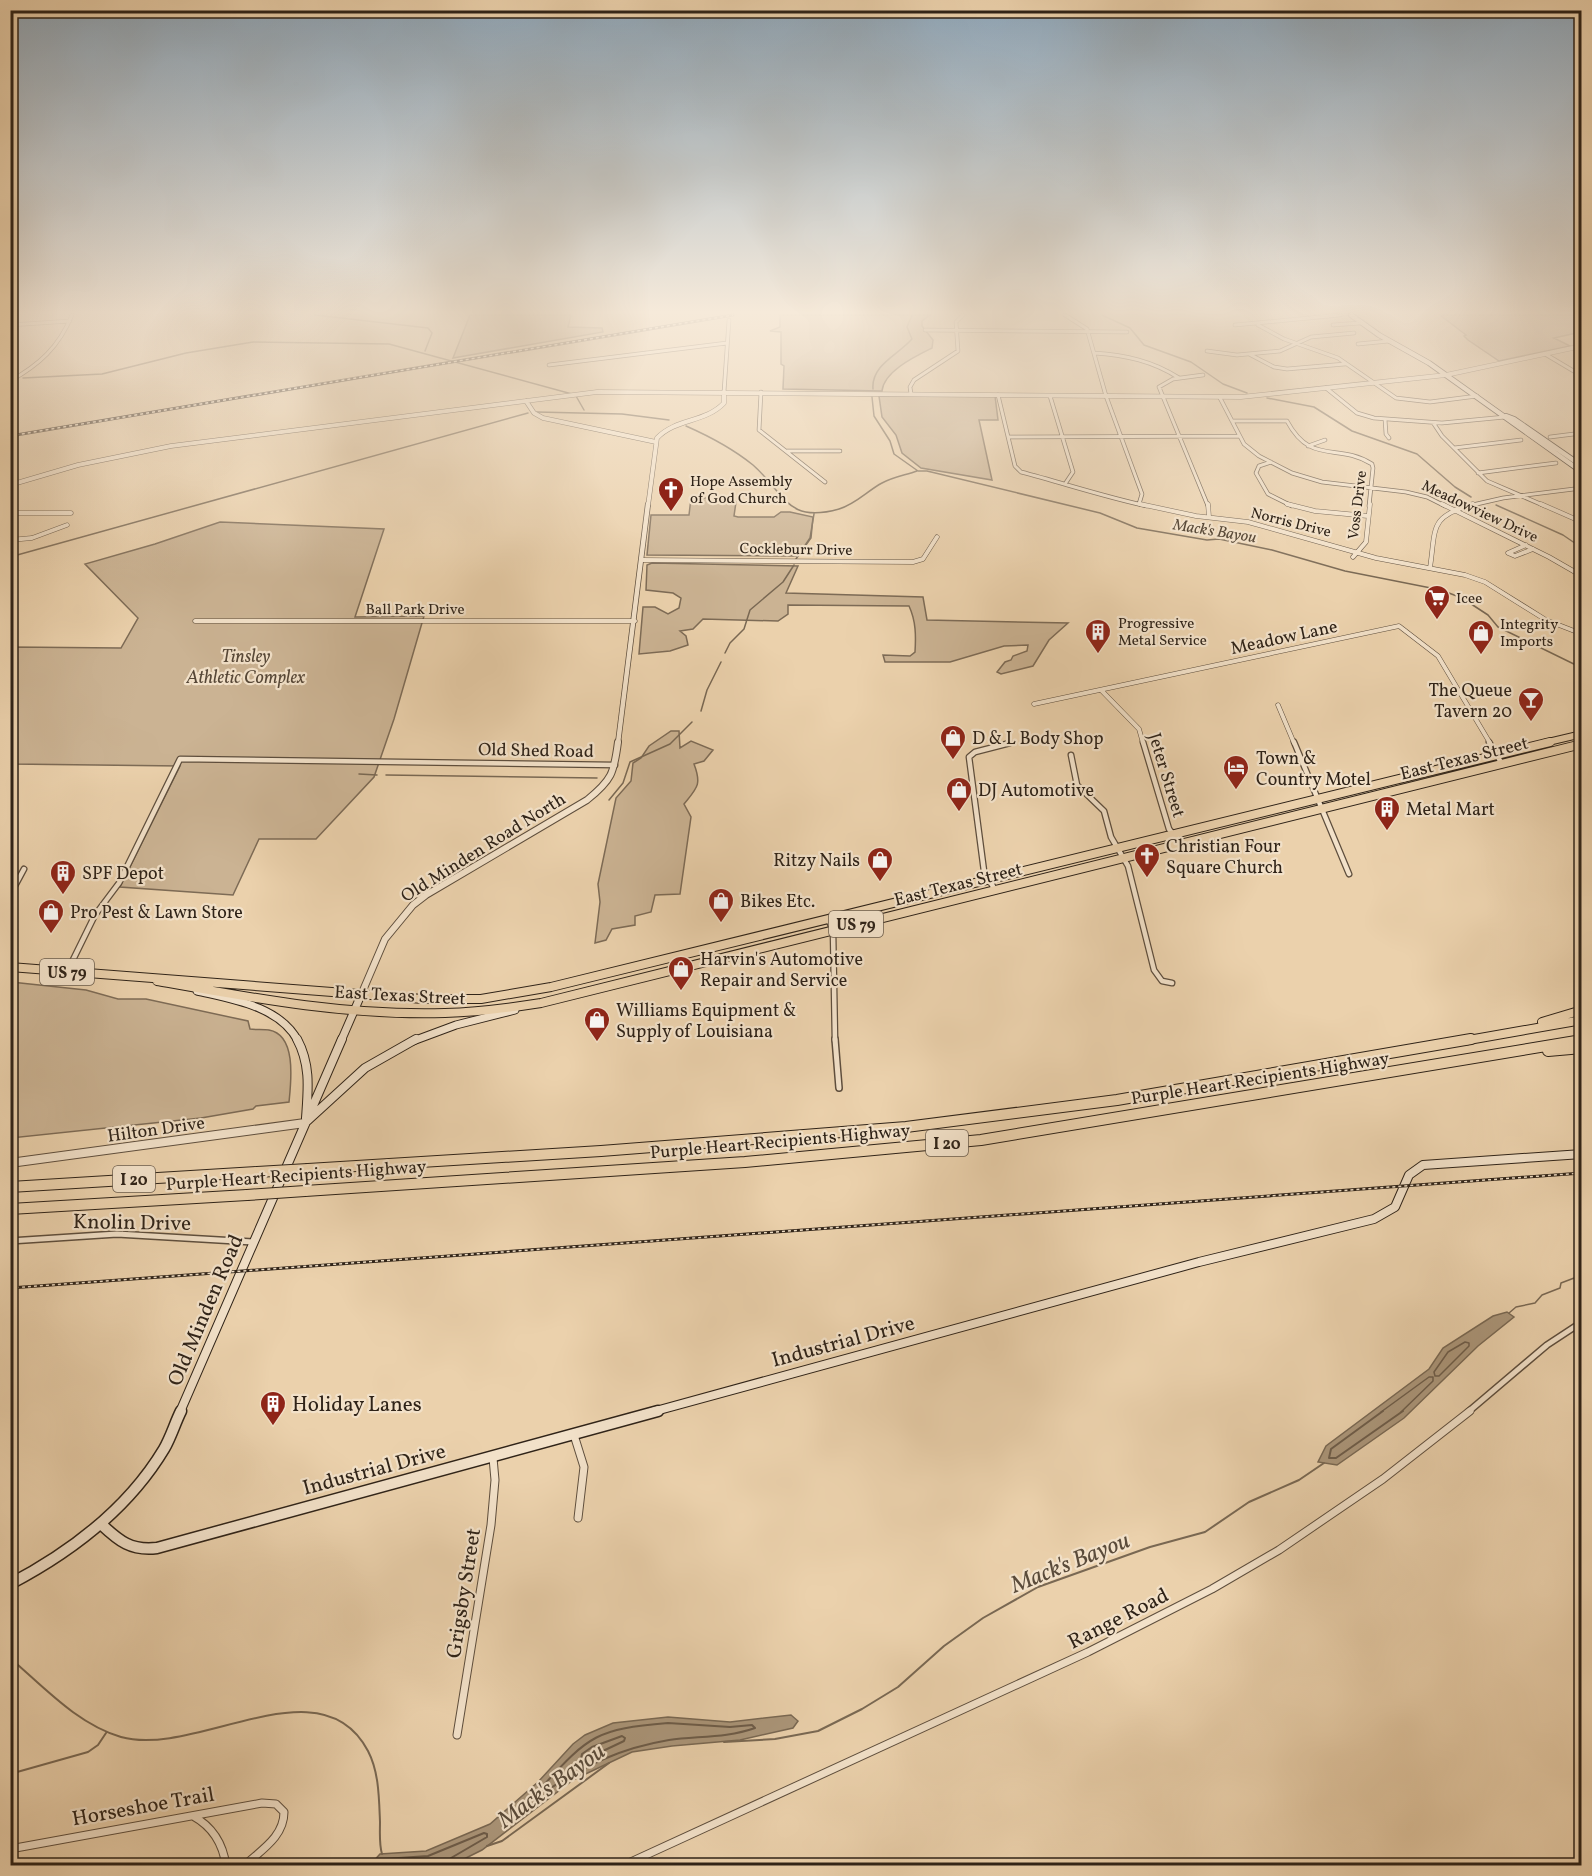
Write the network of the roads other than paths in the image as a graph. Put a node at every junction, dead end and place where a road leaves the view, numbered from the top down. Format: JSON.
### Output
{"nodes":[{"id":1,"x":514,"y":403,"type":"edge"},
{"id":2,"x":527,"y":403,"type":"edge"},
{"id":3,"x":724,"y":403,"type":"edge"},
{"id":4,"x":760,"y":403,"type":"edge"},
{"id":5,"x":1000,"y":403,"type":"edge"},
{"id":6,"x":1052,"y":403,"type":"edge"},
{"id":7,"x":1108,"y":403,"type":"edge"},
{"id":8,"x":1164,"y":403,"type":"edge"},
{"id":9,"x":1222,"y":403,"type":"edge"},
{"id":10,"x":1345,"y":403,"type":"edge"},
{"id":11,"x":1486,"y":403,"type":"edge"},
{"id":12,"x":1506,"y":416,"type":"junction"},
{"id":13,"x":1385,"y":419,"type":"junction"},
{"id":14,"x":1232,"y":421,"type":"junction"},
{"id":15,"x":1434,"y":423,"type":"junction"},
{"id":16,"x":1581,"y":433,"type":"edge"},
{"id":17,"x":1239,"y":436,"type":"junction"},
{"id":18,"x":1009,"y":437,"type":"junction"},
{"id":19,"x":1063,"y":437,"type":"junction"},
{"id":20,"x":1121,"y":437,"type":"junction"},
{"id":21,"x":1179,"y":437,"type":"junction"},
{"id":22,"x":1550,"y":437,"type":"dead end"},
{"id":23,"x":1389,"y":438,"type":"dead end"},
{"id":24,"x":1325,"y":440,"type":"dead end"},
{"id":25,"x":1521,"y":440,"type":"dead end"},
{"id":26,"x":656,"y":442,"type":"junction"},
{"id":27,"x":1308,"y":446,"type":"junction"},
{"id":28,"x":1454,"y":448,"type":"junction"},
{"id":29,"x":787,"y":451,"type":"junction"},
{"id":30,"x":840,"y":452,"type":"dead end"},
{"id":31,"x":1271,"y":462,"type":"junction"},
{"id":32,"x":1556,"y":463,"type":"dead end"},
{"id":33,"x":1581,"y":466,"type":"edge"},
{"id":34,"x":1581,"y":472,"type":"edge"},
{"id":35,"x":1478,"y":473,"type":"junction"},
{"id":36,"x":825,"y":482,"type":"dead end"},
{"id":37,"x":1065,"y":484,"type":"junction"},
{"id":38,"x":10,"y":485,"type":"edge"},
{"id":39,"x":1371,"y":488,"type":"junction"},
{"id":40,"x":1581,"y":488,"type":"edge"},
{"id":41,"x":1521,"y":496,"type":"junction"},
{"id":42,"x":1139,"y":504,"type":"junction"},
{"id":43,"x":1455,"y":510,"type":"junction"},
{"id":44,"x":10,"y":513,"type":"edge"},
{"id":45,"x":71,"y":513,"type":"dead end"},
{"id":46,"x":1368,"y":516,"type":"junction"},
{"id":47,"x":1209,"y":517,"type":"junction"},
{"id":48,"x":1581,"y":520,"type":"edge"},
{"id":49,"x":67,"y":525,"type":"dead end"},
{"id":50,"x":937,"y":537,"type":"dead end"},
{"id":51,"x":10,"y":540,"type":"edge"},
{"id":52,"x":1526,"y":545,"type":"junction"},
{"id":53,"x":1534,"y":549,"type":"junction"},
{"id":54,"x":1358,"y":552,"type":"junction"},
{"id":55,"x":1353,"y":557,"type":"dead end"},
{"id":56,"x":642,"y":560,"type":"junction"},
{"id":57,"x":1430,"y":568,"type":"junction"},
{"id":58,"x":1581,"y":576,"type":"edge"},
{"id":59,"x":195,"y":621,"type":"dead end"},
{"id":60,"x":635,"y":621,"type":"junction"},
{"id":61,"x":1581,"y":634,"type":"edge"},
{"id":62,"x":1101,"y":690,"type":"junction"},
{"id":63,"x":1034,"y":704,"type":"dead end"},
{"id":64,"x":1278,"y":705,"type":"dead end"},
{"id":65,"x":1581,"y":734,"type":"edge"},
{"id":66,"x":1010,"y":743,"type":"dead end"},
{"id":67,"x":1581,"y":744,"type":"edge"},
{"id":68,"x":1533,"y":746,"type":"junction"},
{"id":69,"x":1544,"y":754,"type":"junction"},
{"id":70,"x":1071,"y":755,"type":"dead end"},
{"id":71,"x":1496,"y":755,"type":"junction"},
{"id":72,"x":1502,"y":764,"type":"junction"},
{"id":73,"x":615,"y":765,"type":"junction"},
{"id":74,"x":1413,"y":776,"type":"junction"},
{"id":75,"x":1422,"y":784,"type":"junction"},
{"id":76,"x":1318,"y":799,"type":"junction"},
{"id":77,"x":1322,"y":809,"type":"junction"},
{"id":78,"x":1227,"y":821,"type":"junction"},
{"id":79,"x":1237,"y":830,"type":"junction"},
{"id":80,"x":1173,"y":834,"type":"junction"},
{"id":81,"x":1181,"y":844,"type":"junction"},
{"id":82,"x":1118,"y":848,"type":"junction"},
{"id":83,"x":1125,"y":858,"type":"junction"},
{"id":84,"x":24,"y":869,"type":"dead end"},
{"id":85,"x":1349,"y":874,"type":"dead end"},
{"id":86,"x":988,"y":880,"type":"junction"},
{"id":87,"x":994,"y":890,"type":"junction"},
{"id":88,"x":10,"y":895,"type":"edge"},
{"id":89,"x":888,"y":904,"type":"junction"},
{"id":90,"x":895,"y":915,"type":"junction"},
{"id":91,"x":828,"y":919,"type":"junction"},
{"id":92,"x":833,"y":930,"type":"junction"},
{"id":93,"x":735,"y":942,"type":"junction"},
{"id":94,"x":741,"y":953,"type":"junction"},
{"id":95,"x":10,"y":967,"type":"edge"},
{"id":96,"x":67,"y":972,"type":"junction"},
{"id":97,"x":123,"y":976,"type":"junction"},
{"id":98,"x":579,"y":980,"type":"junction"},
{"id":99,"x":156,"y":981,"type":"junction"},
{"id":100,"x":1172,"y":983,"type":"dead end"},
{"id":101,"x":585,"y":992,"type":"junction"},
{"id":102,"x":361,"y":995,"type":"junction"},
{"id":103,"x":541,"y":1003,"type":"junction"},
{"id":104,"x":354,"y":1009,"type":"junction"},
{"id":105,"x":1581,"y":1010,"type":"edge"},
{"id":106,"x":1581,"y":1020,"type":"edge"},
{"id":107,"x":1504,"y":1034,"type":"junction"},
{"id":108,"x":1581,"y":1040,"type":"edge"},
{"id":109,"x":1581,"y":1048,"type":"edge"},
{"id":110,"x":1503,"y":1054,"type":"junction"},
{"id":111,"x":839,"y":1088,"type":"dead end"},
{"id":112,"x":305,"y":1123,"type":"junction"},
{"id":113,"x":1581,"y":1154,"type":"edge"},
{"id":114,"x":10,"y":1163,"type":"edge"},
{"id":115,"x":10,"y":1187,"type":"edge"},
{"id":116,"x":10,"y":1209,"type":"edge"},
{"id":117,"x":10,"y":1241,"type":"edge"},
{"id":118,"x":253,"y":1242,"type":"junction"},
{"id":119,"x":1581,"y":1322,"type":"edge"},
{"id":120,"x":574,"y":1433,"type":"junction"},
{"id":121,"x":492,"y":1455,"type":"junction"},
{"id":122,"x":578,"y":1518,"type":"dead end"},
{"id":123,"x":101,"y":1524,"type":"junction"},
{"id":124,"x":10,"y":1584,"type":"edge"},
{"id":125,"x":458,"y":1735,"type":"dead end"},
{"id":126,"x":193,"y":1816,"type":"junction"},
{"id":127,"x":10,"y":1849,"type":"edge"},
{"id":128,"x":226,"y":1866,"type":"edge"},
{"id":129,"x":244,"y":1866,"type":"edge"},
{"id":130,"x":622,"y":1866,"type":"edge"}],
"edges":[{"from":1,"to":38,"type":"street"},
{"from":2,"to":26,"type":"street"},
{"from":3,"to":26,"type":"street"},
{"from":4,"to":29,"type":"street"},
{"from":5,"to":18,"type":"street"},
{"from":6,"to":19,"type":"street"},
{"from":7,"to":20,"type":"street"},
{"from":8,"to":21,"type":"street"},
{"from":9,"to":14,"type":"street","name":"Meadowview Drive"},
{"from":10,"to":13,"type":"street"},
{"from":11,"to":12,"type":"main road"},
{"from":12,"to":15,"type":"street"},
{"from":12,"to":33,"type":"main road"},
{"from":12,"to":34,"type":"main road"},
{"from":13,"to":15,"type":"street"},
{"from":13,"to":23,"type":"street"},
{"from":14,"to":17,"type":"street","name":"Meadowview Drive"},
{"from":14,"to":27,"type":"street"},
{"from":15,"to":28,"type":"street"},
{"from":16,"to":22,"type":"street"},
{"from":17,"to":21,"type":"street"},
{"from":17,"to":31,"type":"street","name":"Meadowview Drive"},
{"from":18,"to":19,"type":"street"},
{"from":18,"to":37,"type":"street","name":"Norris Drive"},
{"from":19,"to":20,"type":"street"},
{"from":19,"to":37,"type":"street"},
{"from":20,"to":21,"type":"street"},
{"from":20,"to":42,"type":"street"},
{"from":21,"to":47,"type":"street"},
{"from":24,"to":27,"type":"street"},
{"from":25,"to":28,"type":"street"},
{"from":26,"to":56,"type":"street","name":"Old Shed Road"},
{"from":27,"to":39,"type":"street","name":"Voss Drive"},
{"from":28,"to":35,"type":"street"},
{"from":29,"to":30,"type":"street"},
{"from":29,"to":36,"type":"street"},
{"from":31,"to":39,"type":"street","name":"Meadowview Drive"},
{"from":31,"to":46,"type":"street"},
{"from":32,"to":35,"type":"street"},
{"from":35,"to":41,"type":"street"},
{"from":37,"to":42,"type":"street","name":"Norris Drive"},
{"from":39,"to":43,"type":"street","name":"Meadowview Drive"},
{"from":39,"to":46,"type":"street","name":"Voss Drive"},
{"from":40,"to":41,"type":"street"},
{"from":41,"to":43,"type":"street"},
{"from":41,"to":48,"type":"street"},
{"from":42,"to":47,"type":"street","name":"Norris Drive"},
{"from":43,"to":52,"type":"street","name":"Meadowview Drive"},
{"from":43,"to":57,"type":"street"},
{"from":44,"to":45,"type":"street"},
{"from":46,"to":54,"type":"street","name":"Voss Drive"},
{"from":47,"to":54,"type":"street","name":"Norris Drive"},
{"from":49,"to":51,"type":"street"},
{"from":50,"to":56,"type":"street","name":"Cockleburr Drive"},
{"from":52,"to":53,"type":"street","name":"Meadowview Drive"},
{"from":52,"to":53,"type":"street"},
{"from":53,"to":58,"type":"street","name":"Meadowview Drive"},
{"from":54,"to":55,"type":"street","name":"Voss Drive"},
{"from":54,"to":57,"type":"street","name":"Norris Drive"},
{"from":56,"to":60,"type":"street","name":"Old Shed Road"},
{"from":57,"to":61,"type":"street","name":"Norris Drive"},
{"from":59,"to":60,"type":"street","name":"Ball Park Drive"},
{"from":60,"to":73,"type":"street","name":"Old Shed Road"},
{"from":62,"to":63,"type":"street","name":"Meadow Lane"},
{"from":62,"to":71,"type":"street","name":"Meadow Lane"},
{"from":62,"to":80,"type":"street","name":"Jeter Street"},
{"from":64,"to":76,"type":"street"},
{"from":65,"to":68,"type":"main road","name":"East Texas Street","number":"US 79"},
{"from":66,"to":86,"type":"street"},
{"from":67,"to":69,"type":"main road","name":"East Texas Street","number":"US 79"},
{"from":68,"to":69,"type":"street"},
{"from":68,"to":71,"type":"main road","name":"East Texas Street","number":"US 79"},
{"from":69,"to":72,"type":"main road","name":"East Texas Street","number":"US 79"},
{"from":70,"to":82,"type":"street"},
{"from":71,"to":72,"type":"street"},
{"from":71,"to":74,"type":"main road","name":"East Texas Street","number":"US 79"},
{"from":72,"to":75,"type":"main road","name":"East Texas Street","number":"US 79"},
{"from":73,"to":96,"type":"street","name":"Old Shed Road"},
{"from":73,"to":102,"type":"street","name":"Old Minden Road North"},
{"from":74,"to":75,"type":"street"},
{"from":74,"to":76,"type":"main road","name":"East Texas Street","number":"US 79"},
{"from":75,"to":77,"type":"main road","name":"East Texas Street","number":"US 79"},
{"from":76,"to":77,"type":"street"},
{"from":76,"to":78,"type":"main road","name":"East Texas Street","number":"US 79"},
{"from":77,"to":79,"type":"main road","name":"East Texas Street","number":"US 79"},
{"from":77,"to":85,"type":"street"},
{"from":78,"to":79,"type":"street"},
{"from":78,"to":80,"type":"main road","name":"East Texas Street","number":"US 79"},
{"from":79,"to":81,"type":"main road","name":"East Texas Street","number":"US 79"},
{"from":80,"to":81,"type":"street","name":"Jeter Street"},
{"from":80,"to":82,"type":"main road","name":"East Texas Street","number":"US 79"},
{"from":81,"to":83,"type":"main road","name":"East Texas Street","number":"US 79"},
{"from":82,"to":83,"type":"street"},
{"from":82,"to":86,"type":"main road","name":"East Texas Street","number":"US 79"},
{"from":83,"to":87,"type":"main road","name":"East Texas Street","number":"US 79"},
{"from":83,"to":100,"type":"street"},
{"from":84,"to":88,"type":"street"},
{"from":86,"to":87,"type":"street"},
{"from":86,"to":89,"type":"main road","name":"East Texas Street","number":"US 79"},
{"from":87,"to":90,"type":"main road","name":"East Texas Street","number":"US 79"},
{"from":89,"to":90,"type":"street"},
{"from":89,"to":91,"type":"main road","name":"East Texas Street","number":"US 79"},
{"from":90,"to":92,"type":"main road","name":"East Texas Street","number":"US 79"},
{"from":91,"to":92,"type":"street"},
{"from":91,"to":93,"type":"main road","name":"East Texas Street","number":"US 79"},
{"from":92,"to":94,"type":"main road","name":"East Texas Street","number":"US 79"},
{"from":92,"to":111,"type":"street"},
{"from":93,"to":94,"type":"street"},
{"from":93,"to":98,"type":"main road","name":"East Texas Street","number":"US 79"},
{"from":94,"to":101,"type":"main road","name":"East Texas Street","number":"US 79"},
{"from":95,"to":96,"type":"main road","name":"East Texas Street","number":"US 79"},
{"from":96,"to":97,"type":"main road","name":"East Texas Street","number":"US 79"},
{"from":97,"to":99,"type":"main road","name":"East Texas Street","number":"US 79"},
{"from":97,"to":102,"type":"main road","name":"East Texas Street","number":"US 79"},
{"from":98,"to":101,"type":"street"},
{"from":98,"to":102,"type":"main road","name":"East Texas Street","number":"US 79"},
{"from":99,"to":104,"type":"main road","name":"East Texas Street","number":"US 79"},
{"from":99,"to":112,"type":"main road"},
{"from":101,"to":103,"type":"main road","name":"East Texas Street","number":"US 79"},
{"from":102,"to":104,"type":"main road","name":"Old Minden Road"},
{"from":103,"to":104,"type":"main road","name":"East Texas Street","number":"US 79"},
{"from":103,"to":112,"type":"main road"},
{"from":104,"to":112,"type":"main road","name":"Old Minden Road"},
{"from":105,"to":107,"type":"highway"},
{"from":106,"to":107,"type":"highway","name":"Purple Heart Recipients Highway","number":"I 20"},
{"from":107,"to":115,"type":"highway","name":"Purple Heart Recipients Highway","number":"I 20","bridge":true},
{"from":108,"to":110,"type":"highway","name":"Purple Heart Recipients Highway","number":"I 20"},
{"from":109,"to":110,"type":"highway"},
{"from":110,"to":116,"type":"highway","name":"Purple Heart Recipients Highway","number":"I 20","bridge":true},
{"from":112,"to":114,"type":"street","name":"Hilton Drive"},
{"from":112,"to":118,"type":"main road","name":"Old Minden Road"},
{"from":113,"to":120,"type":"main road","name":"Industrial Drive"},
{"from":117,"to":118,"type":"street","name":"Knolin Drive"},
{"from":118,"to":123,"type":"main road","name":"Old Minden Road"},
{"from":119,"to":130,"type":"street","name":"Range Road"},
{"from":120,"to":121,"type":"main road","name":"Industrial Drive"},
{"from":120,"to":122,"type":"street"},
{"from":121,"to":123,"type":"main road","name":"Industrial Drive"},
{"from":121,"to":125,"type":"street","name":"Grigsby Street"},
{"from":123,"to":124,"type":"main road","name":"Old Minden Road"},
{"from":126,"to":127,"type":"street","name":"Horseshoe Trail"},
{"from":126,"to":128,"type":"street"},
{"from":126,"to":129,"type":"street","name":"Horseshoe Trail"}]}
